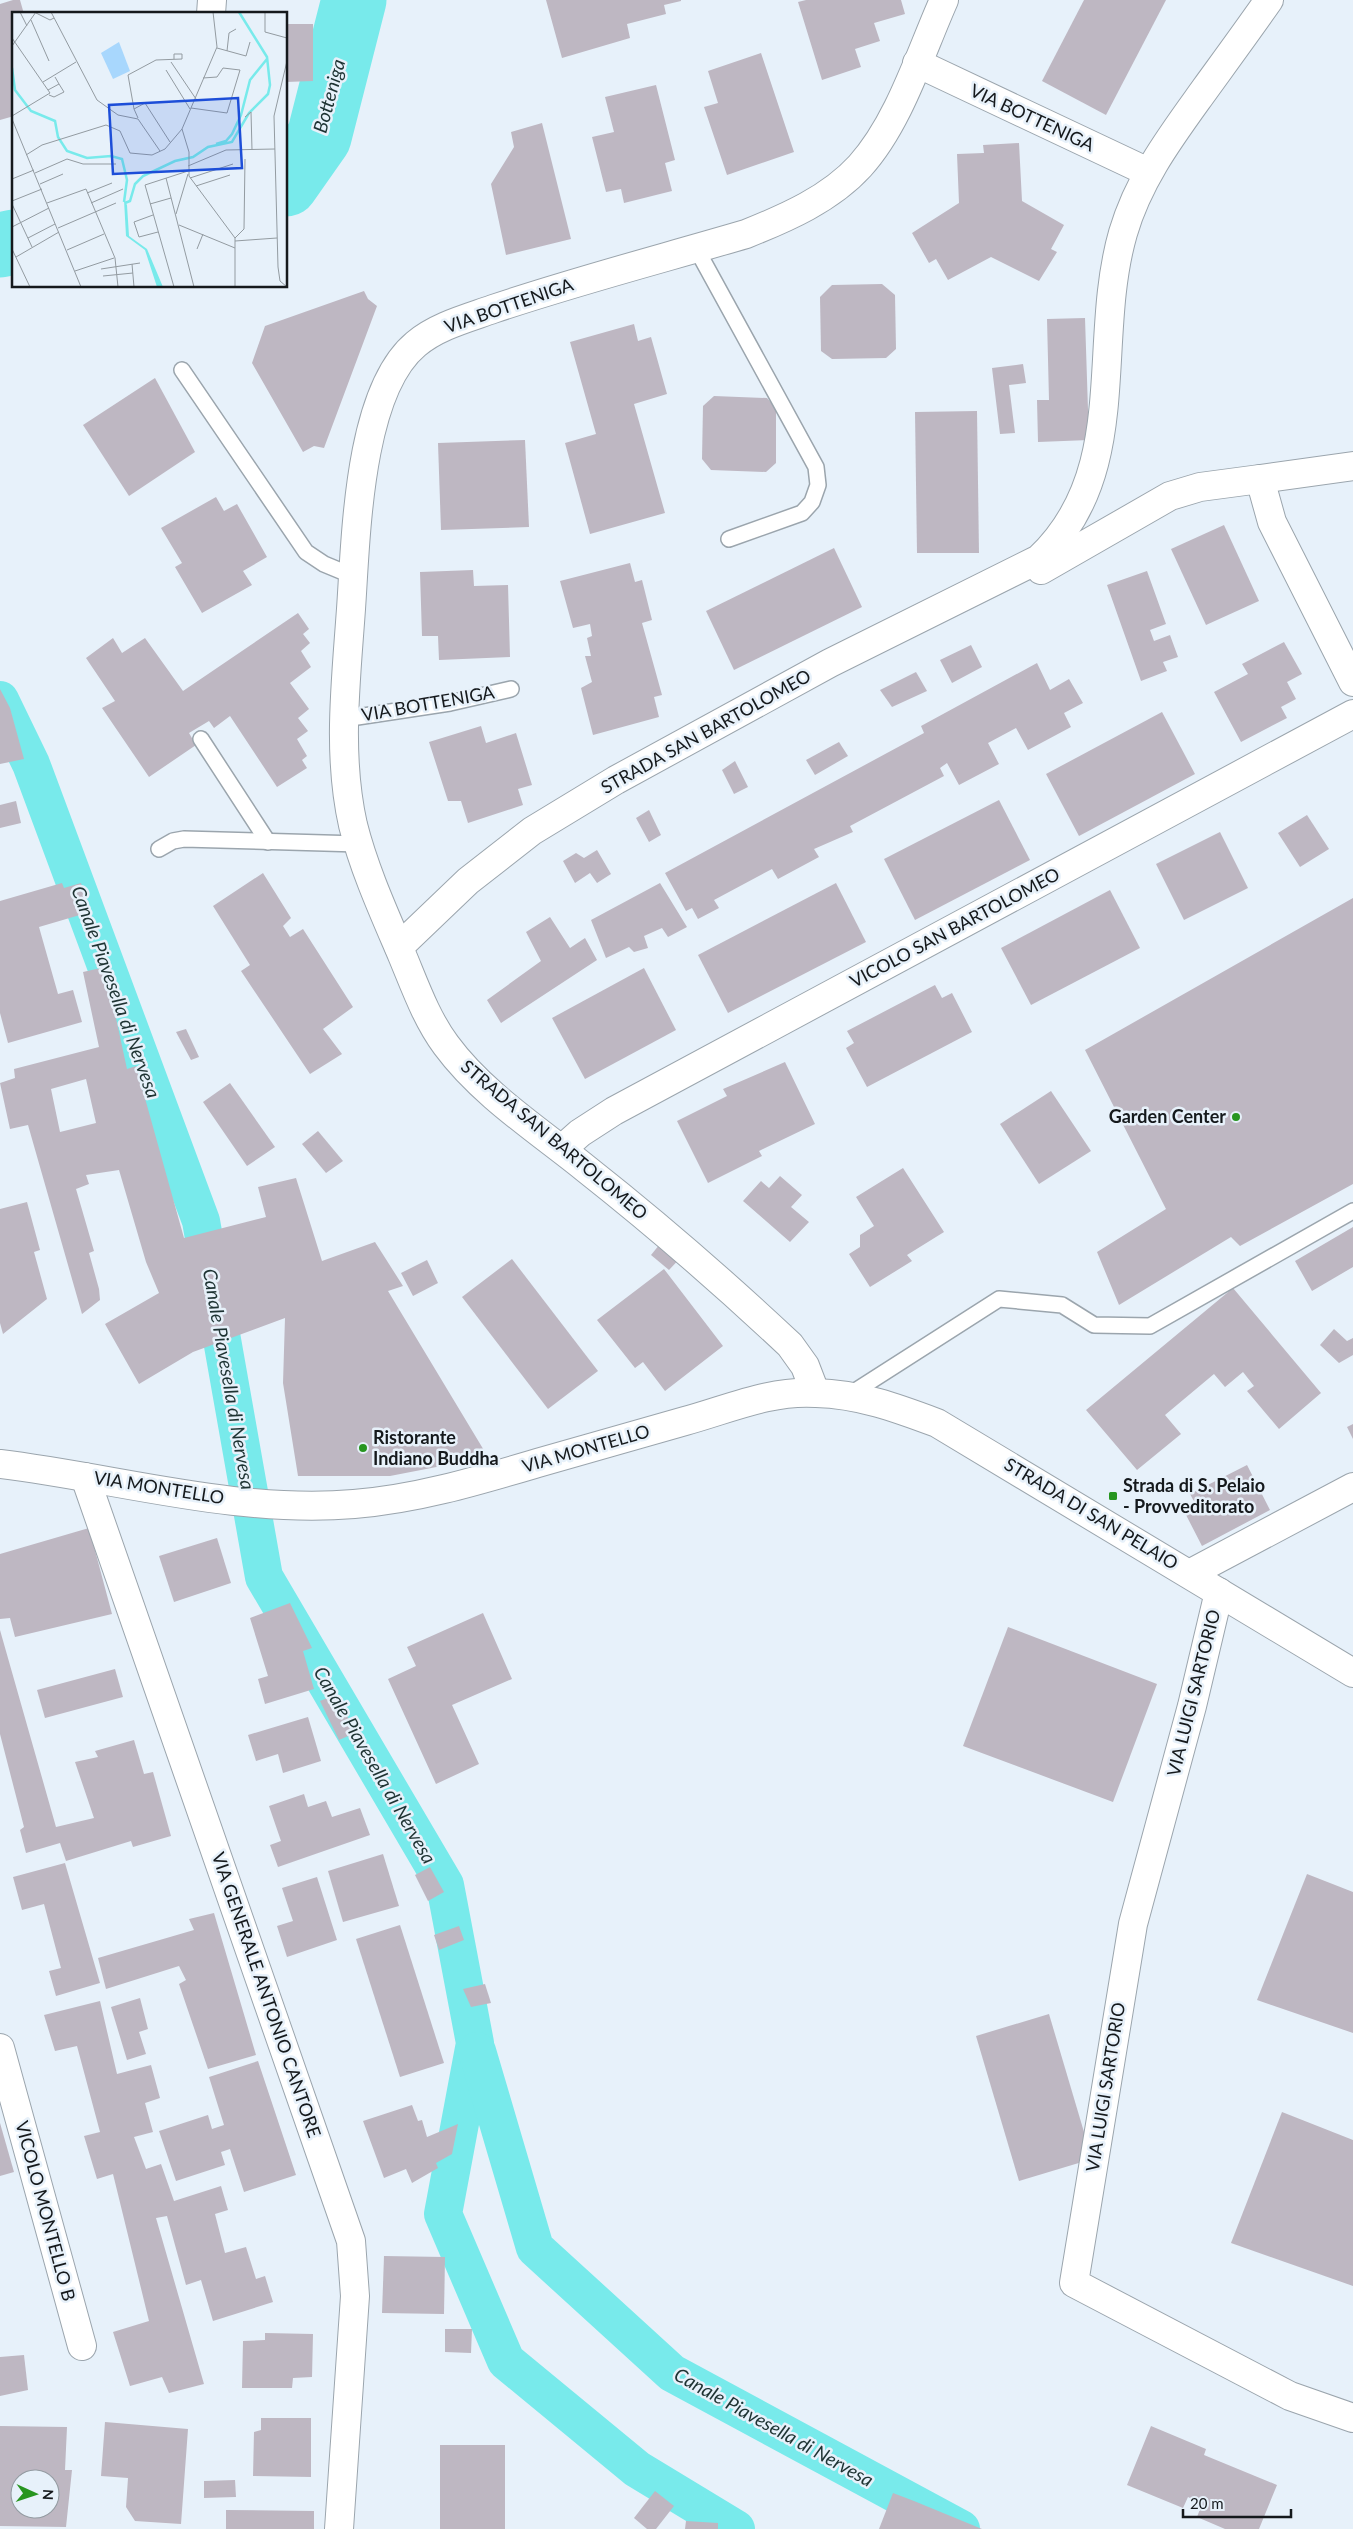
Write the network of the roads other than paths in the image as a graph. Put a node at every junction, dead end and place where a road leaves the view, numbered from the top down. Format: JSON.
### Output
{"nodes":[{"id":1,"x":944,"y":0,"type":"edge"},
{"id":2,"x":1269,"y":0,"type":"edge"},
{"id":3,"x":916,"y":63,"type":"junction"},
{"id":4,"x":1148,"y":172,"type":"junction"},
{"id":5,"x":696,"y":248,"type":"junction"},
{"id":6,"x":182,"y":370,"type":"dead end"},
{"id":7,"x":1353,"y":466,"type":"edge"},
{"id":8,"x":1260,"y":479,"type":"junction"},
{"id":9,"x":729,"y":539,"type":"dead end"},
{"id":10,"x":1012,"y":573,"type":"junction"},
{"id":11,"x":353,"y":576,"type":"junction"},
{"id":12,"x":1353,"y":682,"type":"edge"},
{"id":13,"x":512,"y":689,"type":"dead end"},
{"id":14,"x":1353,"y":714,"type":"edge"},
{"id":15,"x":344,"y":719,"type":"junction"},
{"id":16,"x":201,"y":740,"type":"dead end"},
{"id":17,"x":268,"y":842,"type":"junction"},
{"id":18,"x":359,"y":844,"type":"junction"},
{"id":19,"x":159,"y":849,"type":"dead end"},
{"id":20,"x":399,"y":947,"type":"junction"},
{"id":21,"x":562,"y":1149,"type":"junction"},
{"id":22,"x":1353,"y":1211,"type":"edge"},
{"id":23,"x":815,"y":1392,"type":"junction"},
{"id":24,"x":849,"y":1396,"type":"junction"},
{"id":25,"x":0,"y":1464,"type":"edge"},
{"id":26,"x":85,"y":1477,"type":"junction"},
{"id":27,"x":1353,"y":1487,"type":"edge"},
{"id":28,"x":1190,"y":1573,"type":"junction"},
{"id":29,"x":1219,"y":1592,"type":"junction"},
{"id":30,"x":1353,"y":1673,"type":"edge"},
{"id":31,"x":0,"y":2048,"type":"edge"},
{"id":32,"x":82,"y":2346,"type":"dead end"},
{"id":33,"x":1353,"y":2418,"type":"edge"},
{"id":34,"x":339,"y":2529,"type":"edge"}],
"edges":[{"from":1,"to":3,"type":"street","name":"VIA BOTTENIGA"},
{"from":2,"to":4,"type":"street","name":"STRADA SAN BARTOLOMEO"},
{"from":3,"to":4,"type":"street","name":"VIA BOTTENIGA"},
{"from":3,"to":5,"type":"street","name":"VIA BOTTENIGA"},
{"from":4,"to":10,"type":"street","name":"STRADA SAN BARTOLOMEO"},
{"from":5,"to":9,"type":"lane"},
{"from":5,"to":11,"type":"street","name":"VIA BOTTENIGA"},
{"from":6,"to":11,"type":"lane"},
{"from":7,"to":8,"type":"street"},
{"from":8,"to":10,"type":"street"},
{"from":8,"to":12,"type":"street"},
{"from":10,"to":20,"type":"street","name":"STRADA SAN BARTOLOMEO"},
{"from":11,"to":15,"type":"street","name":"VIA BOTTENIGA"},
{"from":13,"to":15,"type":"lane","name":"VIA BOTTENIGA"},
{"from":14,"to":21,"type":"street","name":"VICOLO SAN BARTOLOMEO"},
{"from":15,"to":18,"type":"street","name":"VIA BOTTENIGA"},
{"from":16,"to":17,"type":"lane"},
{"from":17,"to":18,"type":"lane"},
{"from":17,"to":19,"type":"lane"},
{"from":18,"to":20,"type":"street","name":"VIA BOTTENIGA"},
{"from":20,"to":21,"type":"street","name":"STRADA SAN BARTOLOMEO"},
{"from":21,"to":23,"type":"street","name":"STRADA SAN BARTOLOMEO"},
{"from":22,"to":24,"type":"lane"},
{"from":23,"to":24,"type":"street","name":"STRADA DI SAN PELAIO"},
{"from":23,"to":26,"type":"street","name":"VIA MONTELLO"},
{"from":24,"to":28,"type":"street","name":"STRADA DI SAN PELAIO"},
{"from":25,"to":26,"type":"street","name":"VIA MONTELLO"},
{"from":26,"to":34,"type":"street","name":"VIA GENERALE ANTONIO CANTORE"},
{"from":27,"to":28,"type":"street"},
{"from":28,"to":29,"type":"street","name":"STRADA DI SAN PELAIO"},
{"from":29,"to":30,"type":"street","name":"STRADA DI SAN PELAIO"},
{"from":29,"to":33,"type":"street","name":"VIA LUIGI SARTORIO"},
{"from":31,"to":32,"type":"street","name":"VICOLO MONTELLO B"}]}
